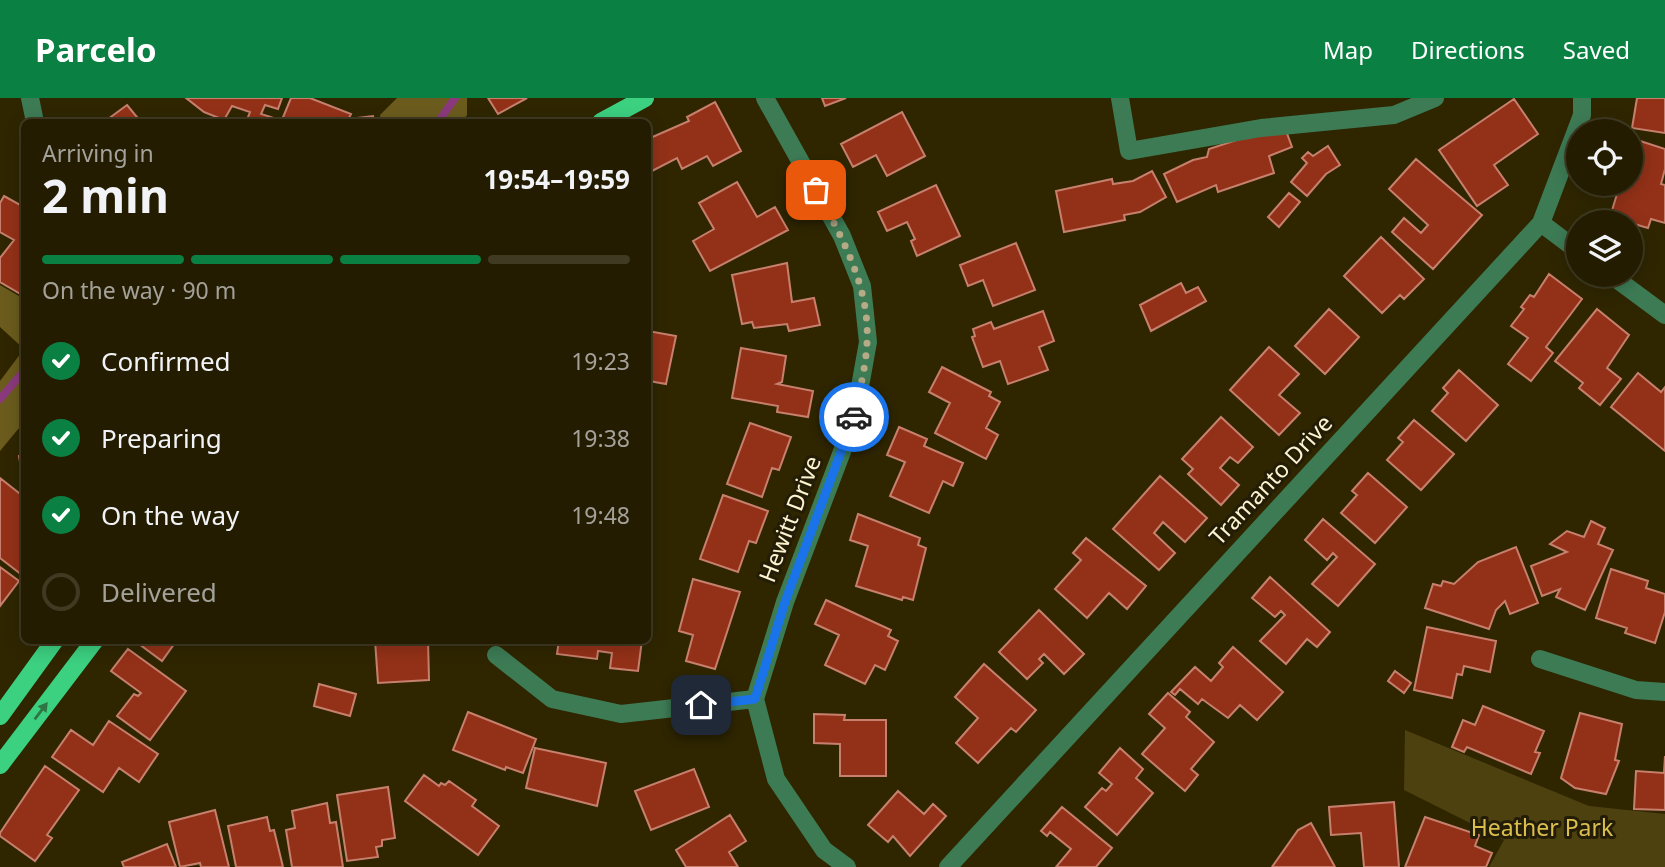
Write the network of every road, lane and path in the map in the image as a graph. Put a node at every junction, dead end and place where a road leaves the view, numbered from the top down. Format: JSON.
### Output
{"nodes":[{"id":1,"x":30,"y":98,"type":"edge"},
{"id":2,"x":645,"y":98,"type":"edge"},
{"id":3,"x":765,"y":98,"type":"edge"},
{"id":4,"x":1120,"y":98,"type":"edge"},
{"id":5,"x":1435,"y":98,"type":"edge"},
{"id":6,"x":1581,"y":98,"type":"edge"},
{"id":7,"x":34,"y":119,"type":"edge"},
{"id":8,"x":606,"y":119,"type":"edge"},
{"id":9,"x":1541,"y":223,"type":"junction"},
{"id":10,"x":1566,"y":242,"type":"edge"},
{"id":11,"x":1627,"y":287,"type":"edge"},
{"id":12,"x":1665,"y":315,"type":"edge"},
{"id":13,"x":52,"y":644,"type":"edge"},
{"id":14,"x":92,"y":644,"type":"edge"},
{"id":15,"x":496,"y":655,"type":"dead end"},
{"id":16,"x":1540,"y":659,"type":"dead end"},
{"id":17,"x":1665,"y":692,"type":"edge"},
{"id":18,"x":755,"y":699,"type":"junction"},
{"id":19,"x":0,"y":716,"type":"edge"},
{"id":20,"x":0,"y":765,"type":"edge"},
{"id":21,"x":847,"y":867,"type":"edge"},
{"id":22,"x":948,"y":867,"type":"edge"}],
"edges":[{"from":1,"to":7,"type":"street"},
{"from":2,"to":8,"type":"main road"},
{"from":3,"to":18,"type":"street","name":"Hewitt Drive"},
{"from":4,"to":5,"type":"street"},
{"from":6,"to":9,"type":"street","name":"Tramanto Drive"},
{"from":9,"to":10,"type":"street"},
{"from":9,"to":22,"type":"street","name":"Tramanto Drive"},
{"from":11,"to":12,"type":"street"},
{"from":13,"to":19,"type":"main road"},
{"from":20,"to":14,"type":"main road","one_way":true},
{"from":15,"to":18,"type":"street"},
{"from":16,"to":17,"type":"street"},
{"from":18,"to":21,"type":"street"}]}
